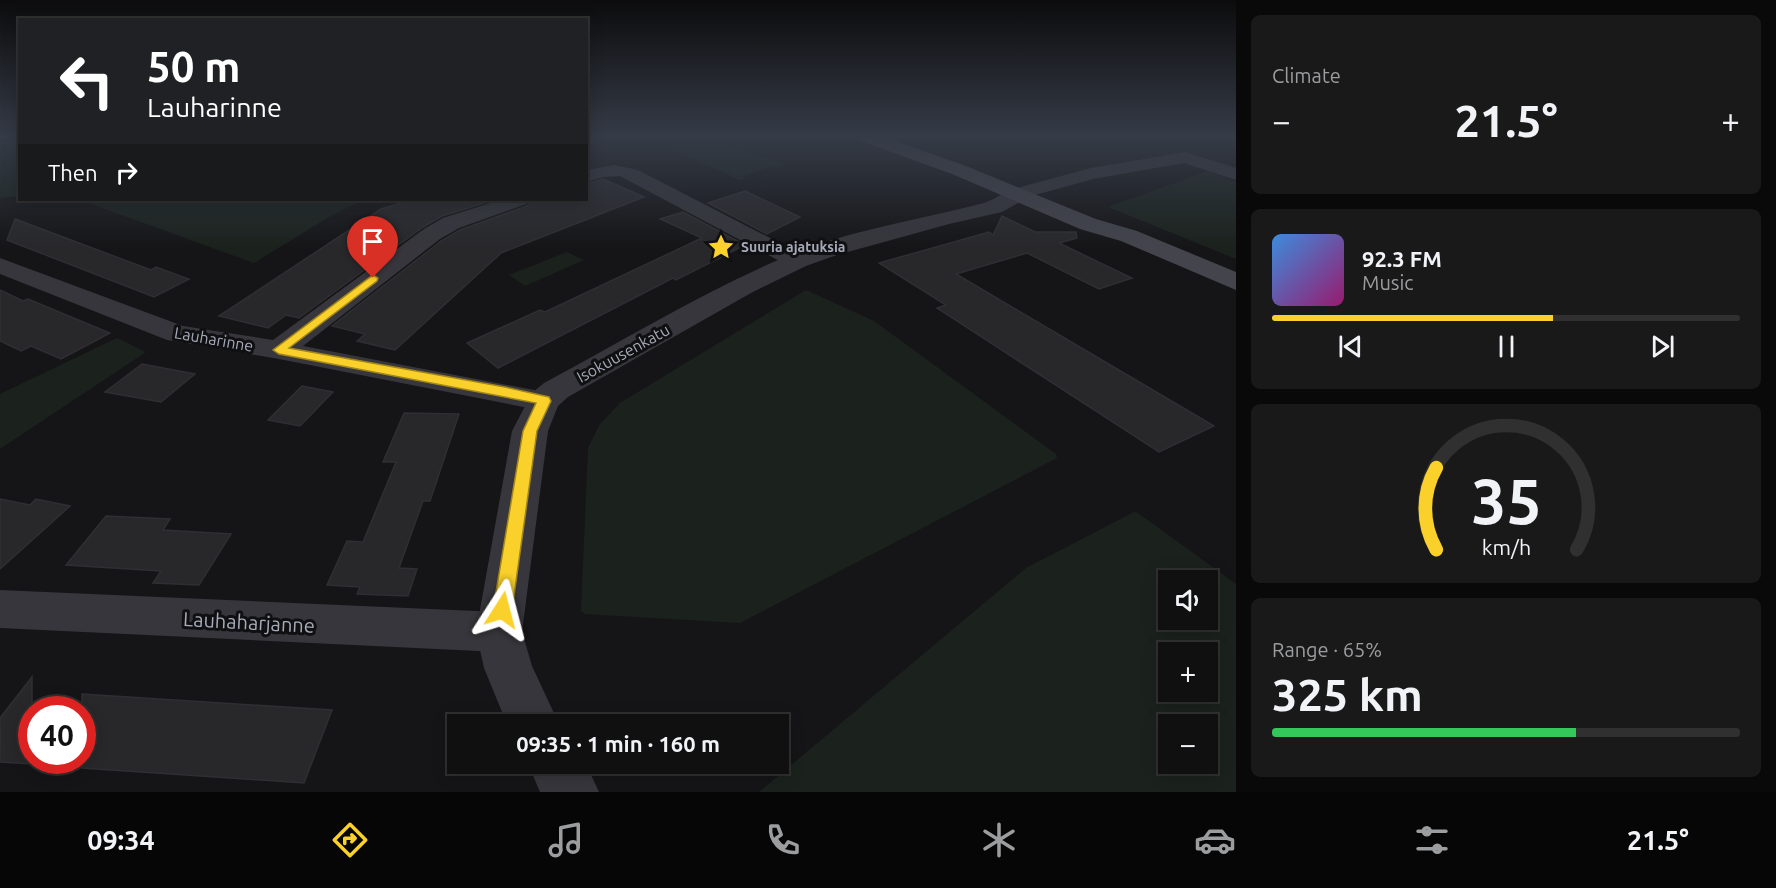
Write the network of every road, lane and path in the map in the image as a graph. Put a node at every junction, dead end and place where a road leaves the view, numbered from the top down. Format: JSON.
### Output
{"nodes":[{"id":1,"x":630,"y":174,"type":"edge"},
{"id":2,"x":969,"y":174,"type":"edge"},
{"id":3,"x":1091,"y":174,"type":"edge"},
{"id":4,"x":1017,"y":194,"type":"junction"},
{"id":5,"x":516,"y":201,"type":"edge"},
{"id":6,"x":1088,"y":224,"type":"junction"},
{"id":7,"x":797,"y":261,"type":"junction"},
{"id":8,"x":0,"y":266,"type":"edge"},
{"id":9,"x":1236,"y":282,"type":"edge"},
{"id":10,"x":1236,"y":294,"type":"edge"},
{"id":11,"x":279,"y":350,"type":"junction"},
{"id":12,"x":544,"y":401,"type":"junction"},
{"id":13,"x":0,"y":609,"type":"edge"},
{"id":14,"x":499,"y":632,"type":"junction"},
{"id":15,"x":528,"y":714,"type":"edge"},
{"id":16,"x":561,"y":774,"type":"edge"},
{"id":17,"x":571,"y":792,"type":"edge"}],
"edges":[{"from":1,"to":7,"type":"street"},
{"from":2,"to":4,"type":"main road"},
{"from":3,"to":4,"type":"street"},
{"from":4,"to":6,"type":"main road"},
{"from":4,"to":7,"type":"street","name":"Isokuusenkatu"},
{"from":5,"to":11,"type":"street"},
{"from":6,"to":9,"type":"main road"},
{"from":6,"to":10,"type":"main road"},
{"from":7,"to":12,"type":"street","name":"Isokuusenkatu"},
{"from":8,"to":11,"type":"street","name":"Lauharinne"},
{"from":11,"to":12,"type":"street","name":"Lauharinne"},
{"from":12,"to":14,"type":"street","name":"Isokuusenkatu"},
{"from":13,"to":14,"type":"street","name":"Lauhaharjanne"},
{"from":14,"to":15,"type":"street","name":"Isokuusenkatu"},
{"from":16,"to":17,"type":"street"}]}
